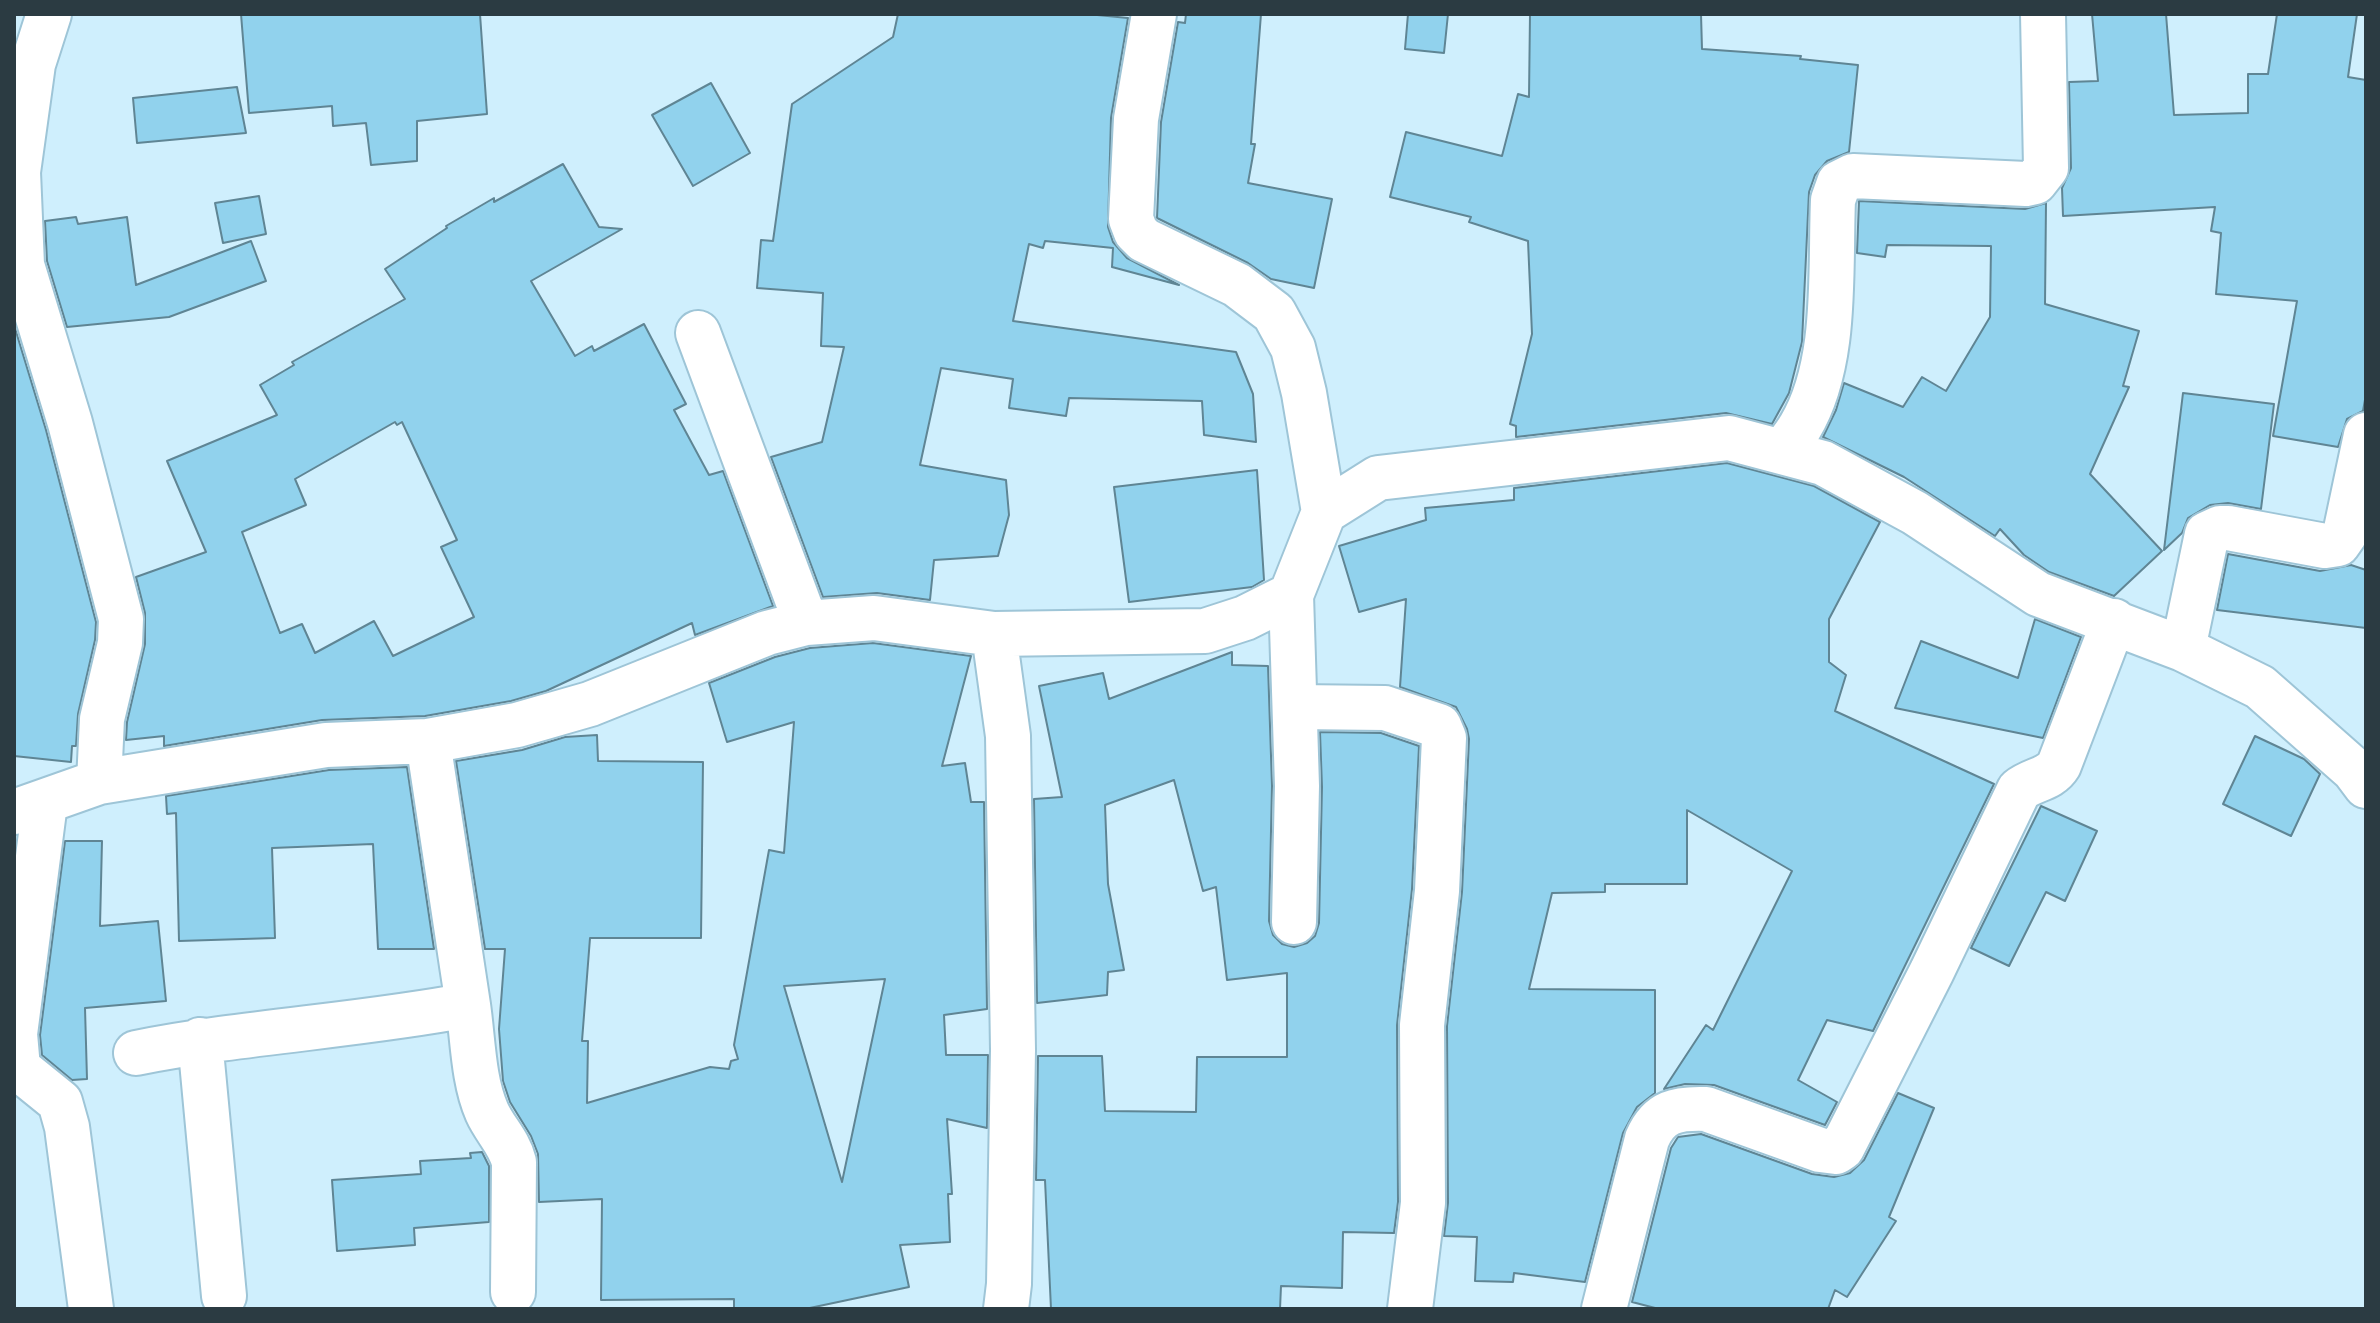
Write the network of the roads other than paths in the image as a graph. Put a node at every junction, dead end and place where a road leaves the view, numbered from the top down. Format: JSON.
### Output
{"nodes":[{"id":1,"x":49,"y":14,"type":"edge"},
{"id":2,"x":1154,"y":14,"type":"edge"},
{"id":3,"x":2043,"y":14,"type":"edge"},
{"id":4,"x":698,"y":333,"type":"dead end"},
{"id":5,"x":2366,"y":435,"type":"edge"},
{"id":6,"x":1782,"y":452,"type":"junction"},
{"id":7,"x":1324,"y":512,"type":"junction"},
{"id":8,"x":1291,"y":595,"type":"junction"},
{"id":9,"x":2114,"y":621,"type":"junction"},
{"id":10,"x":806,"y":623,"type":"junction"},
{"id":11,"x":994,"y":634,"type":"junction"},
{"id":12,"x":2183,"y":649,"type":"junction"},
{"id":13,"x":1296,"y":707,"type":"junction"},
{"id":14,"x":428,"y":741,"type":"junction"},
{"id":15,"x":99,"y":782,"type":"junction"},
{"id":16,"x":2366,"y":786,"type":"edge"},
{"id":17,"x":30,"y":808,"type":"edge"},
{"id":18,"x":1294,"y":922,"type":"dead end"},
{"id":19,"x":468,"y":1005,"type":"junction"},
{"id":20,"x":200,"y":1040,"type":"junction"},
{"id":21,"x":136,"y":1053,"type":"dead end"},
{"id":22,"x":513,"y":1292,"type":"dead end"},
{"id":23,"x":224,"y":1296,"type":"dead end"},
{"id":24,"x":91,"y":1309,"type":"edge"},
{"id":25,"x":1006,"y":1309,"type":"edge"},
{"id":26,"x":1410,"y":1309,"type":"edge"},
{"id":27,"x":1604,"y":1309,"type":"edge"}],
"edges":[{"from":1,"to":15,"type":"street"},
{"from":2,"to":7,"type":"street"},
{"from":3,"to":6,"type":"street"},
{"from":4,"to":10,"type":"street"},
{"from":5,"to":12,"type":"street"},
{"from":6,"to":7,"type":"street"},
{"from":6,"to":9,"type":"street"},
{"from":7,"to":8,"type":"street"},
{"from":8,"to":11,"type":"street"},
{"from":8,"to":13,"type":"street"},
{"from":9,"to":12,"type":"street"},
{"from":9,"to":27,"type":"street"},
{"from":10,"to":11,"type":"street"},
{"from":10,"to":14,"type":"street"},
{"from":11,"to":25,"type":"street"},
{"from":12,"to":16,"type":"street"},
{"from":13,"to":18,"type":"street"},
{"from":13,"to":26,"type":"street"},
{"from":14,"to":15,"type":"street"},
{"from":14,"to":19,"type":"street"},
{"from":15,"to":17,"type":"street"},
{"from":17,"to":24,"type":"street"},
{"from":19,"to":20,"type":"street"},
{"from":19,"to":22,"type":"street"},
{"from":20,"to":21,"type":"street"},
{"from":20,"to":23,"type":"street"}]}
